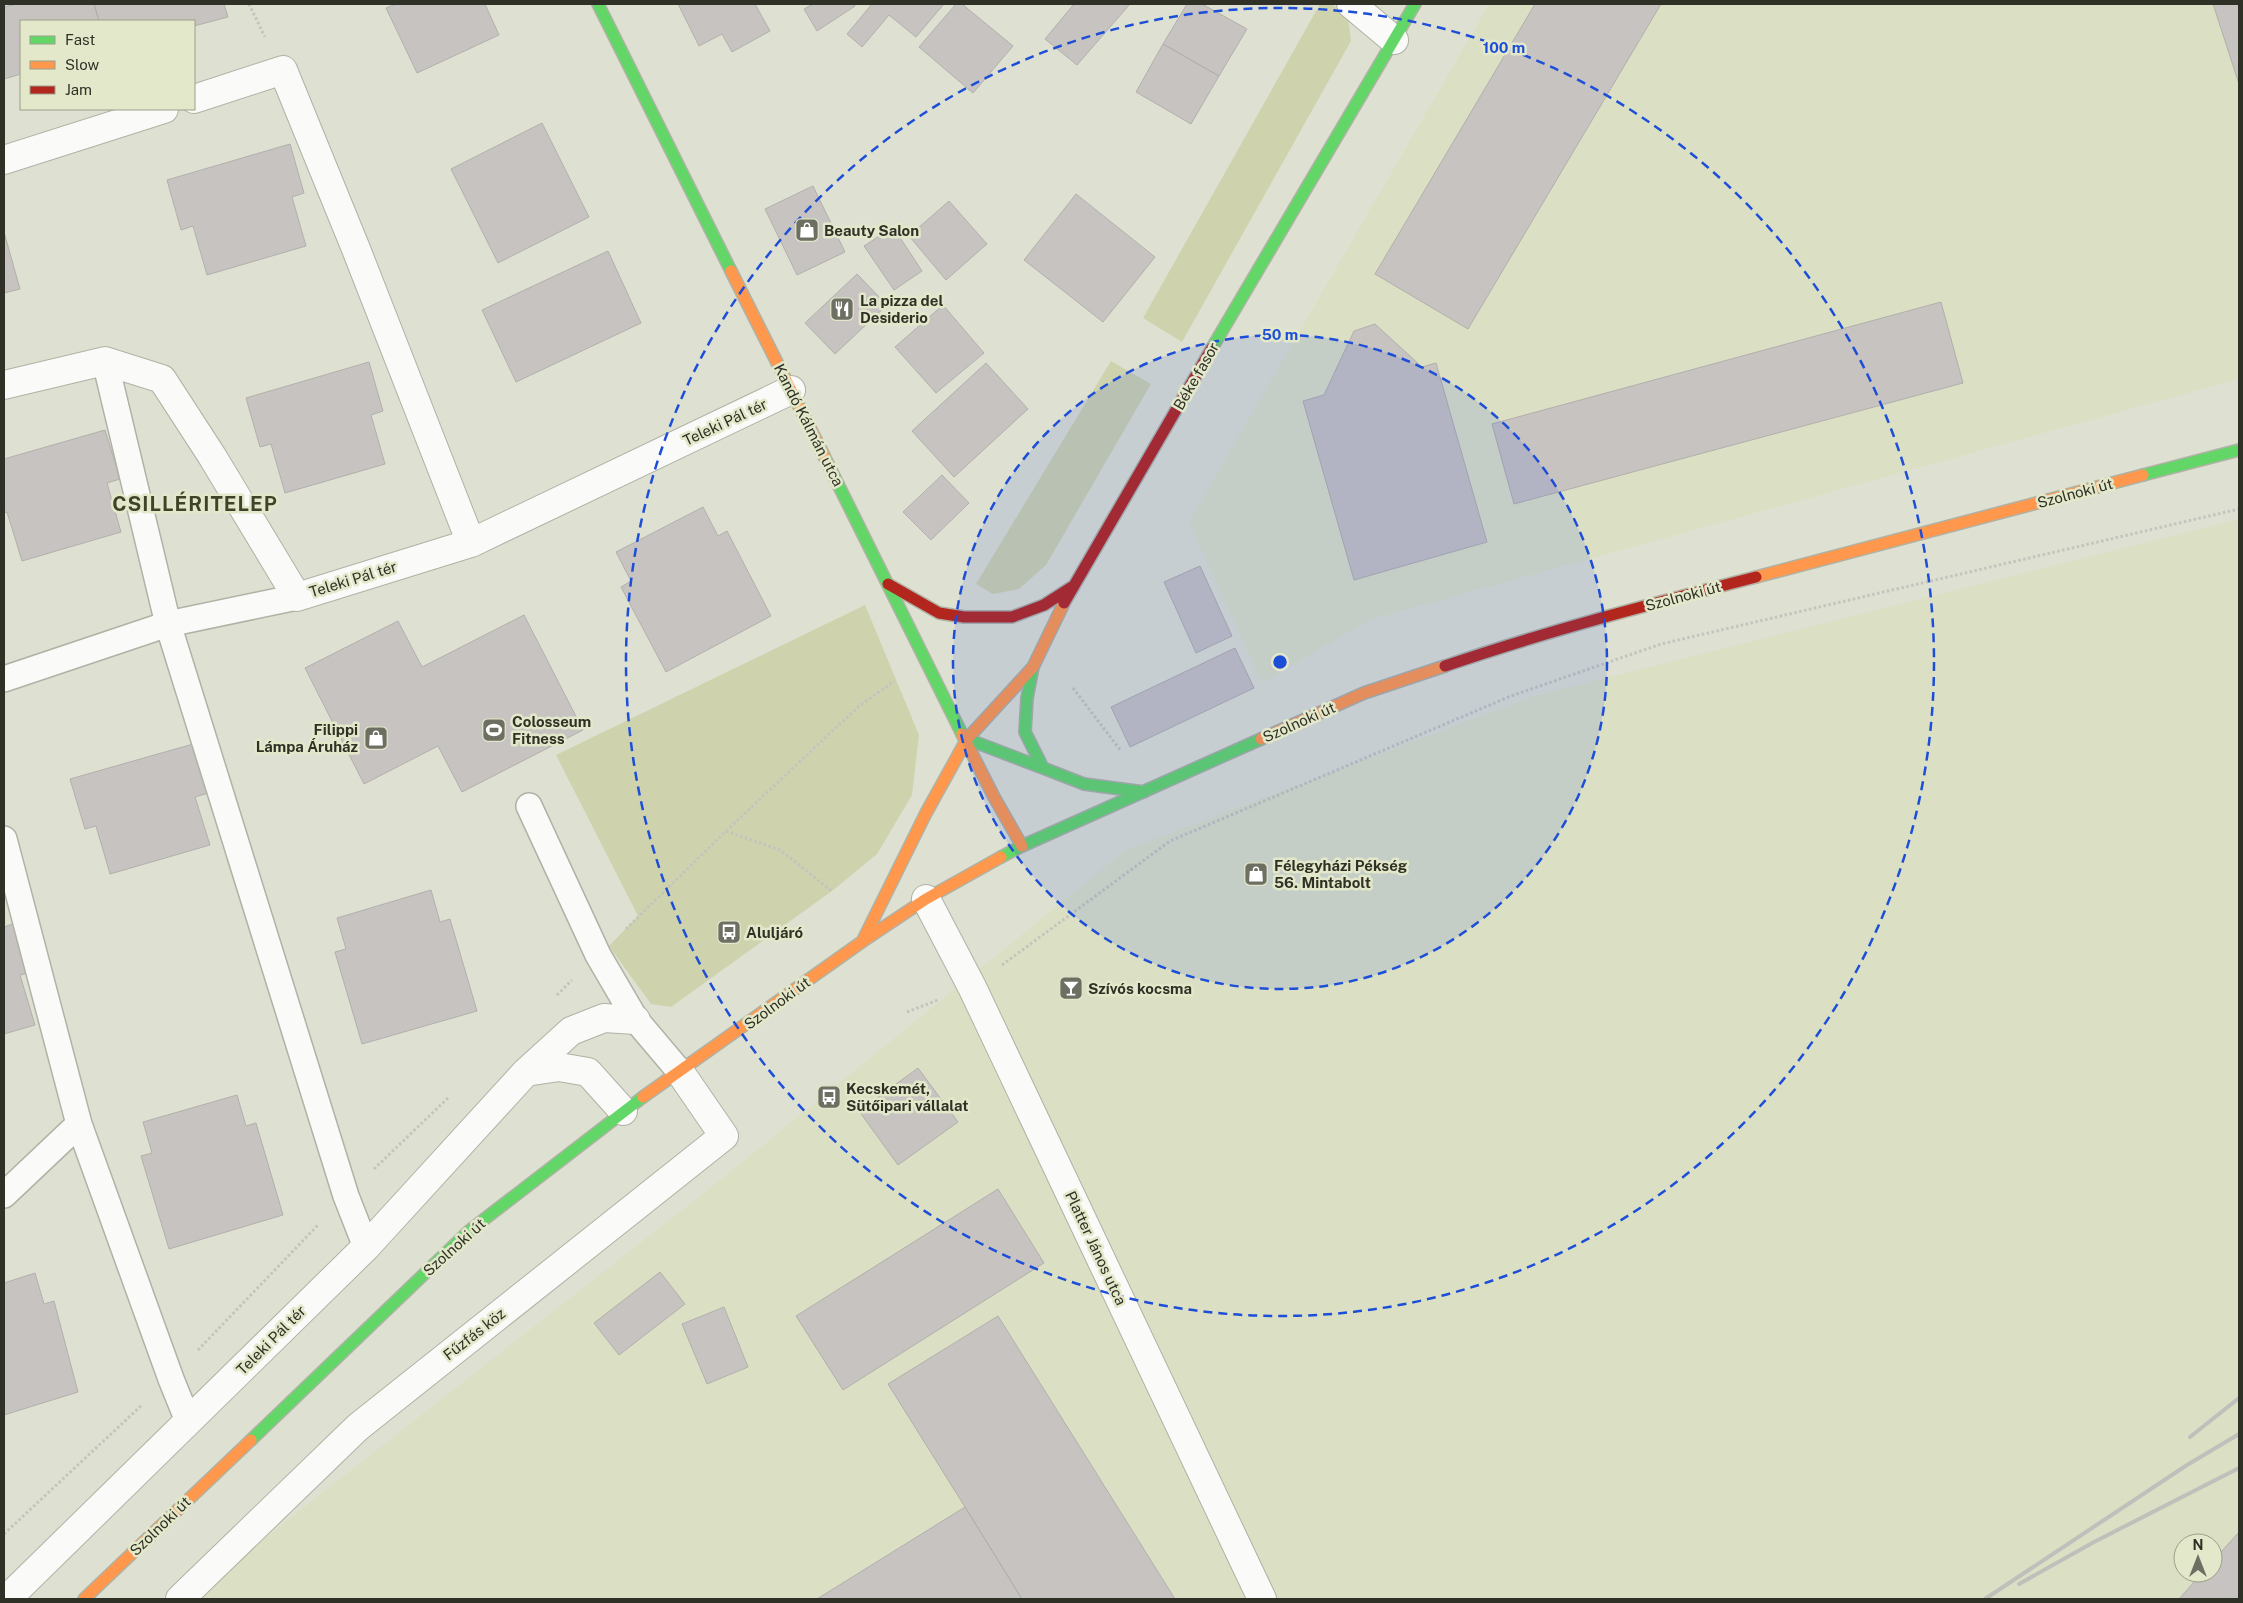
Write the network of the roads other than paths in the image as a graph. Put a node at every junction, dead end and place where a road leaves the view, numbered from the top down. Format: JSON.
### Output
{"nodes":[{"id":1,"x":598,"y":4,"type":"edge"},
{"id":2,"x":1351,"y":4,"type":"edge"},
{"id":3,"x":1415,"y":4,"type":"edge"},
{"id":4,"x":1394,"y":40,"type":"junction"},
{"id":5,"x":195,"y":99,"type":"edge"},
{"id":6,"x":161,"y":110,"type":"edge"},
{"id":7,"x":4,"y":160,"type":"edge"},
{"id":8,"x":104,"y":361,"type":"junction"},
{"id":9,"x":4,"y":385,"type":"edge"},
{"id":10,"x":791,"y":390,"type":"junction"},
{"id":11,"x":2239,"y":450,"type":"edge"},
{"id":12,"x":471,"y":543,"type":"junction"},
{"id":13,"x":888,"y":584,"type":"junction"},
{"id":14,"x":1072,"y":587,"type":"junction"},
{"id":15,"x":297,"y":597,"type":"junction"},
{"id":16,"x":168,"y":624,"type":"junction"},
{"id":17,"x":1033,"y":666,"type":"junction"},
{"id":18,"x":4,"y":679,"type":"edge"},
{"id":19,"x":967,"y":739,"type":"junction"},
{"id":20,"x":1043,"y":768,"type":"junction"},
{"id":21,"x":1144,"y":792,"type":"junction"},
{"id":22,"x":529,"y":806,"type":"dead end"},
{"id":23,"x":4,"y":839,"type":"edge"},
{"id":24,"x":1022,"y":846,"type":"junction"},
{"id":25,"x":926,"y":899,"type":"junction"},
{"id":26,"x":863,"y":941,"type":"junction"},
{"id":27,"x":636,"y":1020,"type":"junction"},
{"id":28,"x":526,"y":1072,"type":"junction"},
{"id":29,"x":680,"y":1072,"type":"junction"},
{"id":30,"x":623,"y":1111,"type":"junction"},
{"id":31,"x":79,"y":1124,"type":"junction"},
{"id":32,"x":4,"y":1195,"type":"edge"},
{"id":33,"x":366,"y":1246,"type":"junction"},
{"id":34,"x":188,"y":1421,"type":"junction"},
{"id":35,"x":7,"y":1599,"type":"edge"},
{"id":36,"x":84,"y":1599,"type":"edge"},
{"id":37,"x":180,"y":1599,"type":"edge"},
{"id":38,"x":1262,"y":1599,"type":"edge"}],
"edges":[{"from":1,"to":10,"type":"street","name":"Kandó Kálmán utca"},
{"from":2,"to":4,"type":"street"},
{"from":3,"to":4,"type":"street","name":"Béke fasor"},
{"from":4,"to":14,"type":"street","name":"Béke fasor"},
{"from":5,"to":12,"type":"street"},
{"from":6,"to":7,"type":"street"},
{"from":8,"to":9,"type":"street"},
{"from":8,"to":15,"type":"street","name":"Teleki Pál tér"},
{"from":8,"to":16,"type":"lane"},
{"from":10,"to":12,"type":"street","name":"Teleki Pál tér"},
{"from":10,"to":13,"type":"street","name":"Kandó Kálmán utca"},
{"from":11,"to":21,"type":"street","name":"Szolnoki út"},
{"from":12,"to":15,"type":"street","name":"Teleki Pál tér"},
{"from":13,"to":14,"type":"street"},
{"from":13,"to":19,"type":"street","name":"Kandó Kálmán utca"},
{"from":14,"to":17,"type":"street","name":"Béke fasor"},
{"from":15,"to":16,"type":"lane"},
{"from":16,"to":18,"type":"lane"},
{"from":16,"to":33,"type":"lane"},
{"from":17,"to":19,"type":"street","name":"Béke fasor"},
{"from":17,"to":20,"type":"street"},
{"from":19,"to":20,"type":"street"},
{"from":19,"to":24,"type":"street","name":"Kandó Kálmán utca"},
{"from":19,"to":26,"type":"street","name":"Szolnoki út"},
{"from":20,"to":21,"type":"street"},
{"from":21,"to":24,"type":"street","name":"Szolnoki út"},
{"from":22,"to":27,"type":"lane"},
{"from":23,"to":31,"type":"lane"},
{"from":24,"to":25,"type":"street","name":"Szolnoki út"},
{"from":25,"to":26,"type":"street","name":"Szolnoki út"},
{"from":25,"to":38,"type":"street","name":"Platter János utca"},
{"from":26,"to":29,"type":"street","name":"Szolnoki út"},
{"from":27,"to":28,"type":"street","name":"Teleki Pál tér"},
{"from":27,"to":29,"type":"lane"},
{"from":28,"to":30,"type":"street"},
{"from":28,"to":33,"type":"street","name":"Teleki Pál tér"},
{"from":29,"to":30,"type":"street","name":"Szolnoki út"},
{"from":29,"to":37,"type":"street","name":"Fűzfás köz"},
{"from":30,"to":36,"type":"street","name":"Szolnoki út"},
{"from":31,"to":32,"type":"lane"},
{"from":31,"to":34,"type":"lane"},
{"from":33,"to":34,"type":"street","name":"Teleki Pál tér"},
{"from":34,"to":35,"type":"street","name":"Teleki Pál tér"}]}
